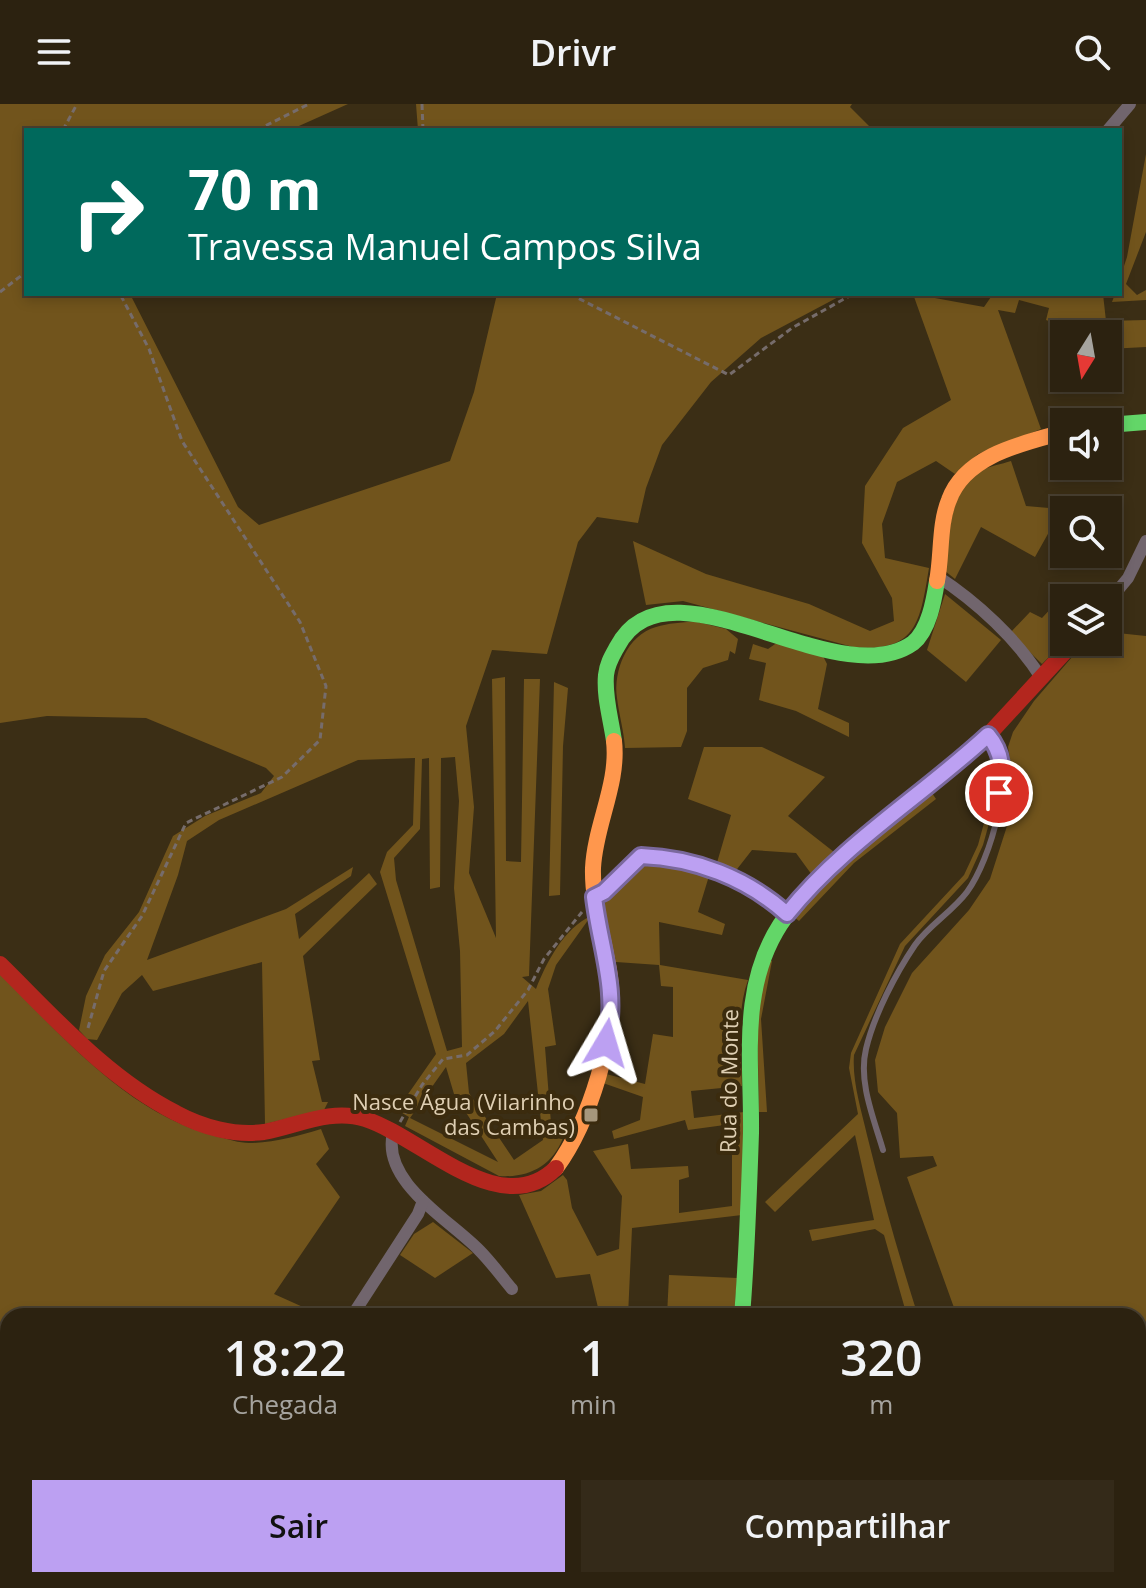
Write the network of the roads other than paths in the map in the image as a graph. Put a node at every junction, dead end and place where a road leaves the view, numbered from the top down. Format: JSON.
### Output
{"nodes":[{"id":1,"x":1130,"y":104,"type":"edge"},
{"id":2,"x":1110,"y":128,"type":"edge"},
{"id":3,"x":1146,"y":422,"type":"edge"},
{"id":4,"x":1122,"y":424,"type":"edge"},
{"id":5,"x":1050,"y":437,"type":"edge"},
{"id":6,"x":1146,"y":541,"type":"edge"},
{"id":7,"x":937,"y":576,"type":"junction"},
{"id":8,"x":1122,"y":585,"type":"edge"},
{"id":9,"x":1062,"y":656,"type":"edge"},
{"id":10,"x":1042,"y":679,"type":"junction"},
{"id":11,"x":988,"y":735,"type":"junction"},
{"id":12,"x":594,"y":897,"type":"junction"},
{"id":13,"x":787,"y":914,"type":"junction"},
{"id":14,"x":0,"y":964,"type":"edge"},
{"id":15,"x":393,"y":1133,"type":"junction"},
{"id":16,"x":883,"y":1150,"type":"dead end"},
{"id":17,"x":423,"y":1201,"type":"junction"},
{"id":18,"x":512,"y":1289,"type":"dead end"},
{"id":19,"x":357,"y":1308,"type":"edge"},
{"id":20,"x":743,"y":1308,"type":"edge"}],
"edges":[{"from":1,"to":2,"type":"street"},
{"from":3,"to":4,"type":"main road"},
{"from":5,"to":7,"type":"main road"},
{"from":6,"to":8,"type":"street"},
{"from":7,"to":10,"type":"street"},
{"from":7,"to":12,"type":"main road"},
{"from":9,"to":10,"type":"main road","name":"Rua do Monte"},
{"from":10,"to":11,"type":"main road","name":"Rua do Monte"},
{"from":11,"to":13,"type":"main road","name":"Rua do Monte"},
{"from":11,"to":16,"type":"lane"},
{"from":12,"to":13,"type":"lane"},
{"from":12,"to":15,"type":"main road"},
{"from":13,"to":20,"type":"main road","name":"Rua do Monte"},
{"from":14,"to":15,"type":"main road"},
{"from":15,"to":17,"type":"street"},
{"from":17,"to":18,"type":"street"},
{"from":17,"to":19,"type":"street"}]}
